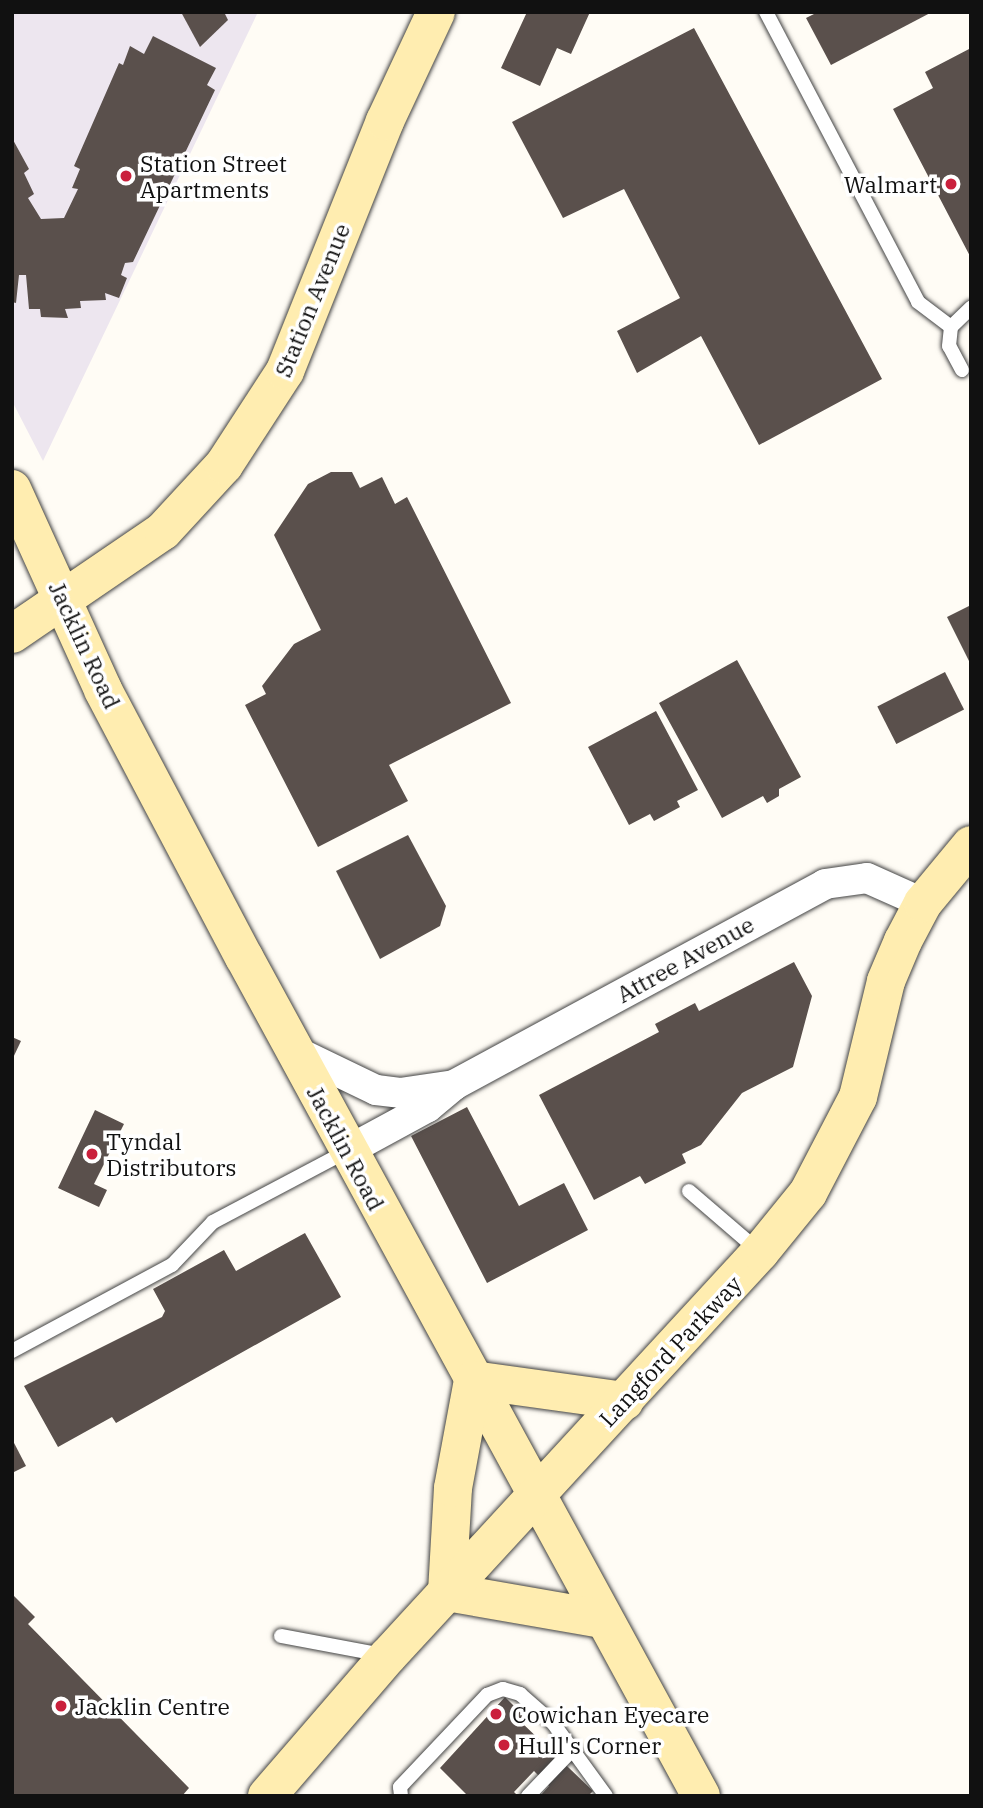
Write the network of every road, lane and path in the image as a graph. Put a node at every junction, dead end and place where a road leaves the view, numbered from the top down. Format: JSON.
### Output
{"nodes":[{"id":1,"x":436,"y":12,"type":"edge"},
{"id":2,"x":766,"y":12,"type":"edge"},
{"id":3,"x":971,"y":308,"type":"edge"},
{"id":4,"x":951,"y":327,"type":"junction"},
{"id":5,"x":962,"y":370,"type":"dead end"},
{"id":6,"x":12,"y":489,"type":"edge"},
{"id":7,"x":62,"y":597,"type":"junction"},
{"id":8,"x":12,"y":634,"type":"edge"},
{"id":9,"x":971,"y":845,"type":"edge"},
{"id":10,"x":923,"y":903,"type":"junction"},
{"id":11,"x":293,"y":1050,"type":"junction"},
{"id":12,"x":454,"y":1085,"type":"junction"},
{"id":13,"x":347,"y":1151,"type":"junction"},
{"id":14,"x":689,"y":1191,"type":"dead end"},
{"id":15,"x":760,"y":1252,"type":"junction"},
{"id":16,"x":12,"y":1351,"type":"edge"},
{"id":17,"x":473,"y":1380,"type":"junction"},
{"id":18,"x":625,"y":1401,"type":"junction"},
{"id":19,"x":536,"y":1497,"type":"junction"},
{"id":20,"x":447,"y":1592,"type":"junction"},
{"id":21,"x":601,"y":1619,"type":"junction"},
{"id":22,"x":281,"y":1636,"type":"dead end"},
{"id":23,"x":388,"y":1656,"type":"junction"},
{"id":24,"x":574,"y":1748,"type":"junction"},
{"id":25,"x":267,"y":1796,"type":"edge"},
{"id":26,"x":401,"y":1796,"type":"edge"},
{"id":27,"x":528,"y":1796,"type":"edge"},
{"id":28,"x":606,"y":1796,"type":"edge"},
{"id":29,"x":701,"y":1796,"type":"edge"}],
"edges":[{"from":1,"to":7,"type":"main road","name":"Station Avenue"},
{"from":2,"to":4,"type":"lane"},
{"from":3,"to":4,"type":"lane"},
{"from":4,"to":5,"type":"lane"},
{"from":6,"to":7,"type":"main road","name":"Jacklin Road"},
{"from":7,"to":8,"type":"main road","name":"Station Avenue"},
{"from":7,"to":11,"type":"main road","name":"Jacklin Road"},
{"from":9,"to":10,"type":"main road","name":"Langford Parkway"},
{"from":10,"to":12,"type":"street","name":"Attree Avenue"},
{"from":10,"to":15,"type":"main road","name":"Langford Parkway"},
{"from":11,"to":12,"type":"street","name":"Attree Avenue"},
{"from":11,"to":13,"type":"main road","name":"Jacklin Road"},
{"from":12,"to":13,"type":"street","name":"Attree Avenue"},
{"from":13,"to":16,"type":"lane"},
{"from":13,"to":17,"type":"main road","name":"Jacklin Road"},
{"from":14,"to":15,"type":"lane"},
{"from":15,"to":18,"type":"main road","name":"Langford Parkway"},
{"from":17,"to":18,"type":"main road"},
{"from":17,"to":19,"type":"main road","name":"Jacklin Road"},
{"from":17,"to":20,"type":"main road"},
{"from":18,"to":19,"type":"main road","name":"Langford Parkway"},
{"from":19,"to":20,"type":"main road","name":"Langford Parkway"},
{"from":19,"to":21,"type":"main road","name":"Jacklin Road"},
{"from":20,"to":21,"type":"main road"},
{"from":20,"to":23,"type":"main road","name":"Langford Parkway"},
{"from":21,"to":29,"type":"main road","name":"Jacklin Road"},
{"from":22,"to":23,"type":"lane"},
{"from":23,"to":25,"type":"main road","name":"Langford Parkway"},
{"from":24,"to":26,"type":"lane"},
{"from":24,"to":27,"type":"lane"},
{"from":24,"to":28,"type":"lane"}]}
